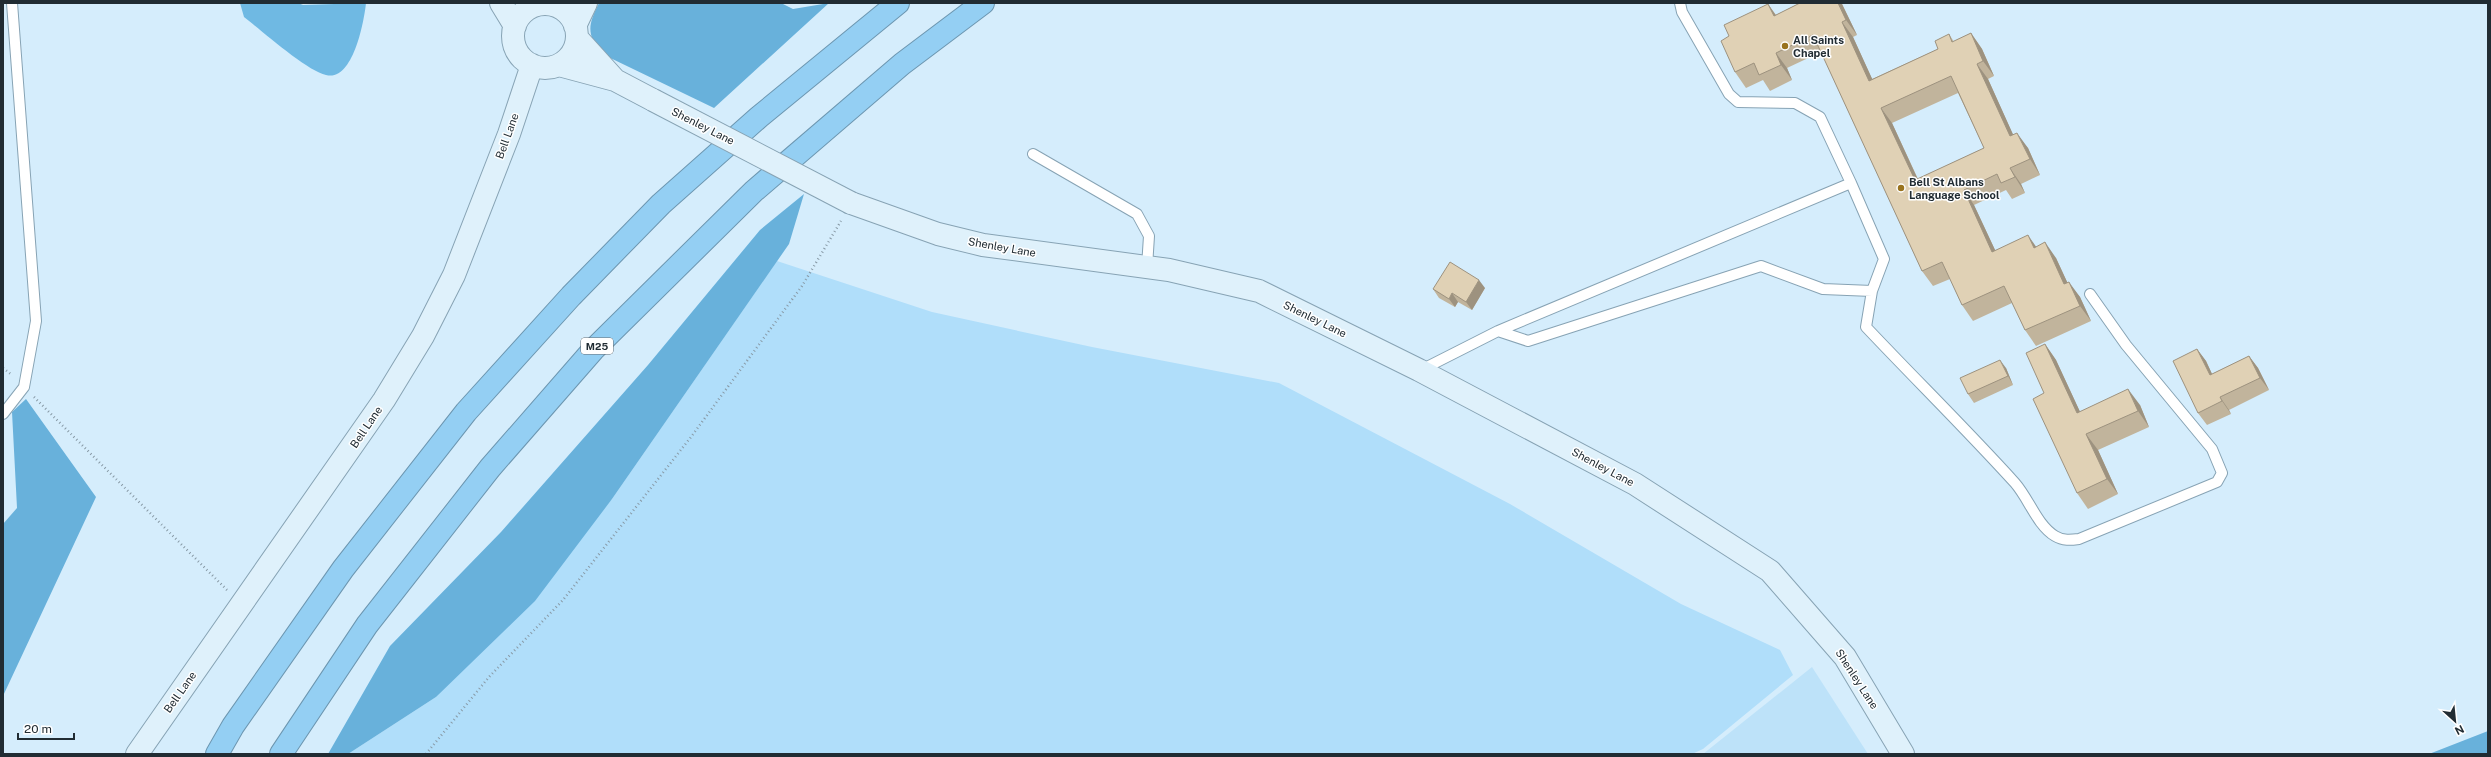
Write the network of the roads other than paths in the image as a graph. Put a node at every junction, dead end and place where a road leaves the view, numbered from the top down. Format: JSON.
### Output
{"nodes":[{"id":1,"x":12,"y":3,"type":"edge"},
{"id":2,"x":502,"y":3,"type":"edge"},
{"id":3,"x":586,"y":3,"type":"edge"},
{"id":4,"x":898,"y":3,"type":"edge"},
{"id":5,"x":982,"y":3,"type":"edge"},
{"id":6,"x":1680,"y":3,"type":"edge"},
{"id":7,"x":542,"y":5,"type":"edge"},
{"id":8,"x":515,"y":26,"type":"junction"},
{"id":9,"x":576,"y":32,"type":"junction"},
{"id":10,"x":558,"y":65,"type":"junction"},
{"id":11,"x":532,"y":66,"type":"junction"},
{"id":12,"x":614,"y":80,"type":"junction"},
{"id":13,"x":1033,"y":154,"type":"dead end"},
{"id":14,"x":1851,"y":183,"type":"junction"},
{"id":15,"x":1147,"y":267,"type":"junction"},
{"id":16,"x":1872,"y":291,"type":"junction"},
{"id":17,"x":2090,"y":294,"type":"dead end"},
{"id":18,"x":1498,"y":331,"type":"junction"},
{"id":19,"x":1419,"y":370,"type":"junction"},
{"id":20,"x":3,"y":414,"type":"edge"},
{"id":21,"x":137,"y":754,"type":"edge"},
{"id":22,"x":217,"y":754,"type":"edge"},
{"id":23,"x":281,"y":754,"type":"edge"},
{"id":24,"x":1903,"y":754,"type":"edge"}],
"edges":[{"from":1,"to":20,"type":"lane"},
{"from":2,"to":8,"type":"main road"},
{"from":3,"to":9,"type":"main road"},
{"from":4,"to":22,"type":"highway"},
{"from":5,"to":23,"type":"highway","number":"M25"},
{"from":6,"to":14,"type":"lane"},
{"from":7,"to":8,"type":"main road"},
{"from":7,"to":9,"type":"main road"},
{"from":8,"to":11,"type":"main road"},
{"from":9,"to":10,"type":"main road"},
{"from":9,"to":12,"type":"main road","name":"Shenley Lane"},
{"from":10,"to":11,"type":"main road"},
{"from":10,"to":12,"type":"main road","name":"Shenley Lane"},
{"from":11,"to":21,"type":"main road","name":"Bell Lane"},
{"from":12,"to":15,"type":"main road","name":"Shenley Lane","bridge":true},
{"from":13,"to":15,"type":"lane"},
{"from":14,"to":16,"type":"lane"},
{"from":14,"to":18,"type":"lane"},
{"from":15,"to":19,"type":"main road","name":"Shenley Lane"},
{"from":16,"to":17,"type":"lane"},
{"from":16,"to":18,"type":"lane"},
{"from":18,"to":19,"type":"lane"},
{"from":19,"to":24,"type":"main road","name":"Shenley Lane"}]}
